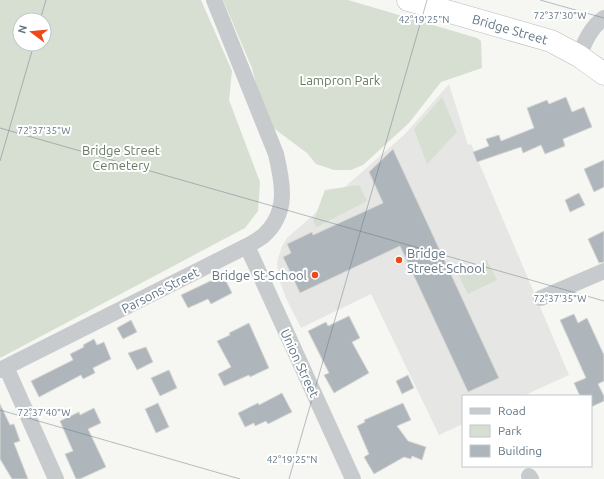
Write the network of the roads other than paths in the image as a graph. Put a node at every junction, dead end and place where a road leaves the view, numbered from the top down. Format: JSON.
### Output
{"nodes":[{"id":1,"x":214,"y":0,"type":"edge"},
{"id":2,"x":408,"y":0,"type":"edge"},
{"id":3,"x":604,"y":18,"type":"edge"},
{"id":4,"x":579,"y":56,"type":"junction"},
{"id":5,"x":604,"y":74,"type":"edge"},
{"id":6,"x":247,"y":246,"type":"junction"},
{"id":7,"x":604,"y":271,"type":"edge"},
{"id":8,"x":541,"y":298,"type":"dead end"},
{"id":9,"x":3,"y":368,"type":"edge"},
{"id":10,"x":56,"y":479,"type":"edge"},
{"id":11,"x":353,"y":479,"type":"edge"}],
"edges":[{"from":1,"to":6,"type":"street","name":"Parsons Street"},
{"from":2,"to":4,"type":"highway","name":"Bridge Street"},
{"from":3,"to":4,"type":"street"},
{"from":4,"to":5,"type":"highway","name":"Bridge Street"},
{"from":6,"to":9,"type":"street","name":"Parsons Street"},
{"from":6,"to":11,"type":"street","name":"Union Street"},
{"from":7,"to":8,"type":"street"},
{"from":9,"to":10,"type":"street"}]}
